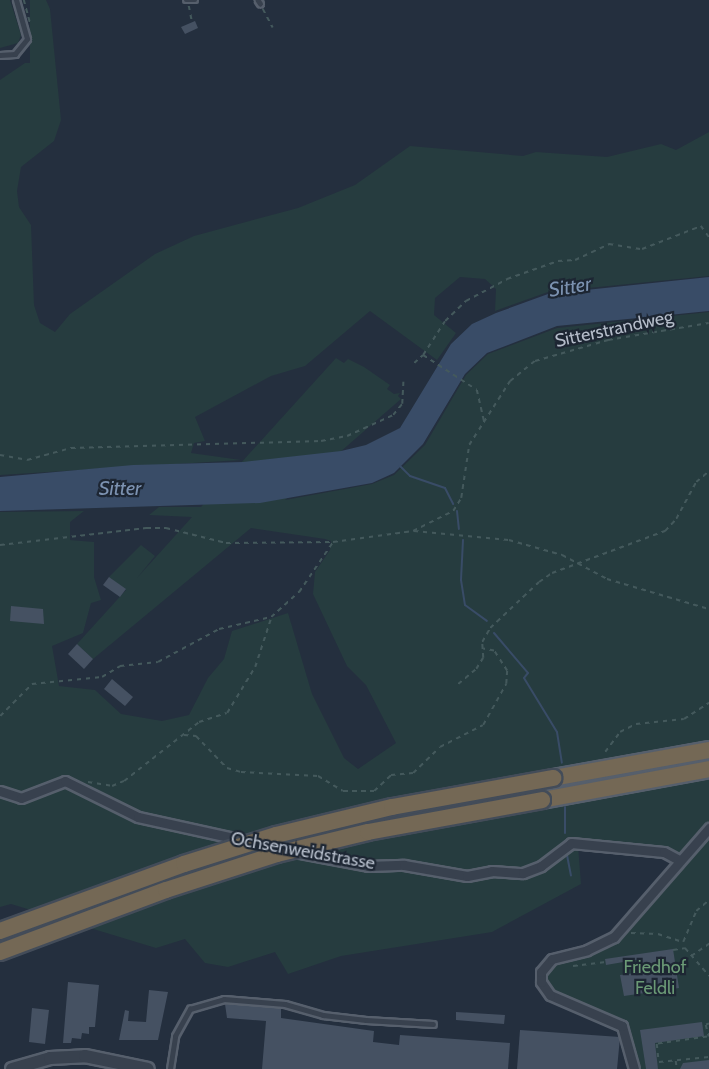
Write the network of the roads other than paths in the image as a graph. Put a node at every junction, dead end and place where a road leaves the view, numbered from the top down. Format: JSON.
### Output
{"nodes":[{"id":1,"x":16,"y":0,"type":"edge"},
{"id":2,"x":195,"y":0,"type":"edge"},
{"id":3,"x":187,"y":1,"type":"edge"},
{"id":4,"x":0,"y":55,"type":"edge"},
{"id":5,"x":709,"y":750,"type":"edge"},
{"id":6,"x":709,"y":769,"type":"edge"},
{"id":7,"x":709,"y":776,"type":"edge"},
{"id":8,"x":673,"y":778,"type":"junction"},
{"id":9,"x":0,"y":791,"type":"edge"},
{"id":10,"x":709,"y":828,"type":"edge"},
{"id":11,"x":679,"y":860,"type":"junction"},
{"id":12,"x":0,"y":931,"type":"edge"},
{"id":13,"x":0,"y":951,"type":"edge"},
{"id":14,"x":433,"y":1024,"type":"dead end"},
{"id":15,"x":12,"y":1069,"type":"edge"},
{"id":16,"x":148,"y":1069,"type":"edge"},
{"id":17,"x":170,"y":1069,"type":"edge"},
{"id":18,"x":634,"y":1069,"type":"edge"}],
"edges":[{"from":1,"to":4,"type":"lane"},
{"from":2,"to":3,"type":"lane"},
{"from":5,"to":12,"type":"highway","bridge":true},
{"from":6,"to":8,"type":"highway"},
{"from":7,"to":8,"type":"highway"},
{"from":8,"to":13,"type":"highway","bridge":true},
{"from":9,"to":11,"type":"street","name":"Ochsenweidstrasse"},
{"from":10,"to":11,"type":"street"},
{"from":11,"to":18,"type":"street"},
{"from":14,"to":17,"type":"lane"},
{"from":15,"to":16,"type":"street"}]}
